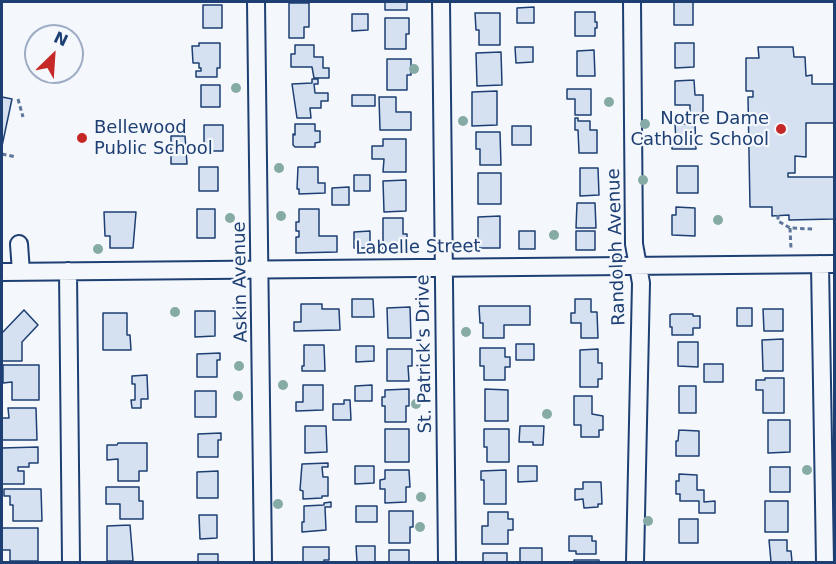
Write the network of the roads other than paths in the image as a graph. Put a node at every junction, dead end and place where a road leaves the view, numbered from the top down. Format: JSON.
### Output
{"nodes":[{"id":1,"x":256,"y":2,"type":"edge"},
{"id":2,"x":441,"y":2,"type":"edge"},
{"id":3,"x":632,"y":2,"type":"edge"},
{"id":4,"x":19,"y":244,"type":"dead end"},
{"id":5,"x":827,"y":264,"type":"edge"},
{"id":6,"x":638,"y":266,"type":"junction"},
{"id":7,"x":444,"y":267,"type":"junction"},
{"id":8,"x":260,"y":269,"type":"junction"},
{"id":9,"x":68,"y":271,"type":"junction"},
{"id":10,"x":2,"y":272,"type":"edge"},
{"id":11,"x":21,"y":272,"type":"junction"},
{"id":12,"x":829,"y":444,"type":"edge"},
{"id":13,"x":71,"y":562,"type":"edge"},
{"id":14,"x":262,"y":562,"type":"edge"},
{"id":15,"x":447,"y":562,"type":"edge"},
{"id":16,"x":635,"y":562,"type":"edge"},
{"id":17,"x":825,"y":562,"type":"edge"}],
"edges":[{"from":1,"to":8,"type":"street","name":"Askin Avenue"},
{"from":2,"to":7,"type":"street","name":"St. Patrick's Drive"},
{"from":3,"to":6,"type":"street","name":"Randolph Avenue"},
{"from":4,"to":11,"type":"street"},
{"from":5,"to":6,"type":"street","name":"Labelle Street"},
{"from":5,"to":12,"type":"street"},
{"from":6,"to":7,"type":"street","name":"Labelle Street"},
{"from":6,"to":16,"type":"street","name":"Randolph Avenue"},
{"from":7,"to":8,"type":"street","name":"Labelle Street"},
{"from":7,"to":15,"type":"street","name":"St. Patrick's Drive"},
{"from":8,"to":9,"type":"street","name":"Labelle Street"},
{"from":8,"to":14,"type":"street","name":"Askin Avenue"},
{"from":9,"to":11,"type":"street","name":"Labelle Street"},
{"from":9,"to":13,"type":"street"},
{"from":10,"to":11,"type":"street","name":"Labelle Street"},
{"from":12,"to":17,"type":"street"}]}
